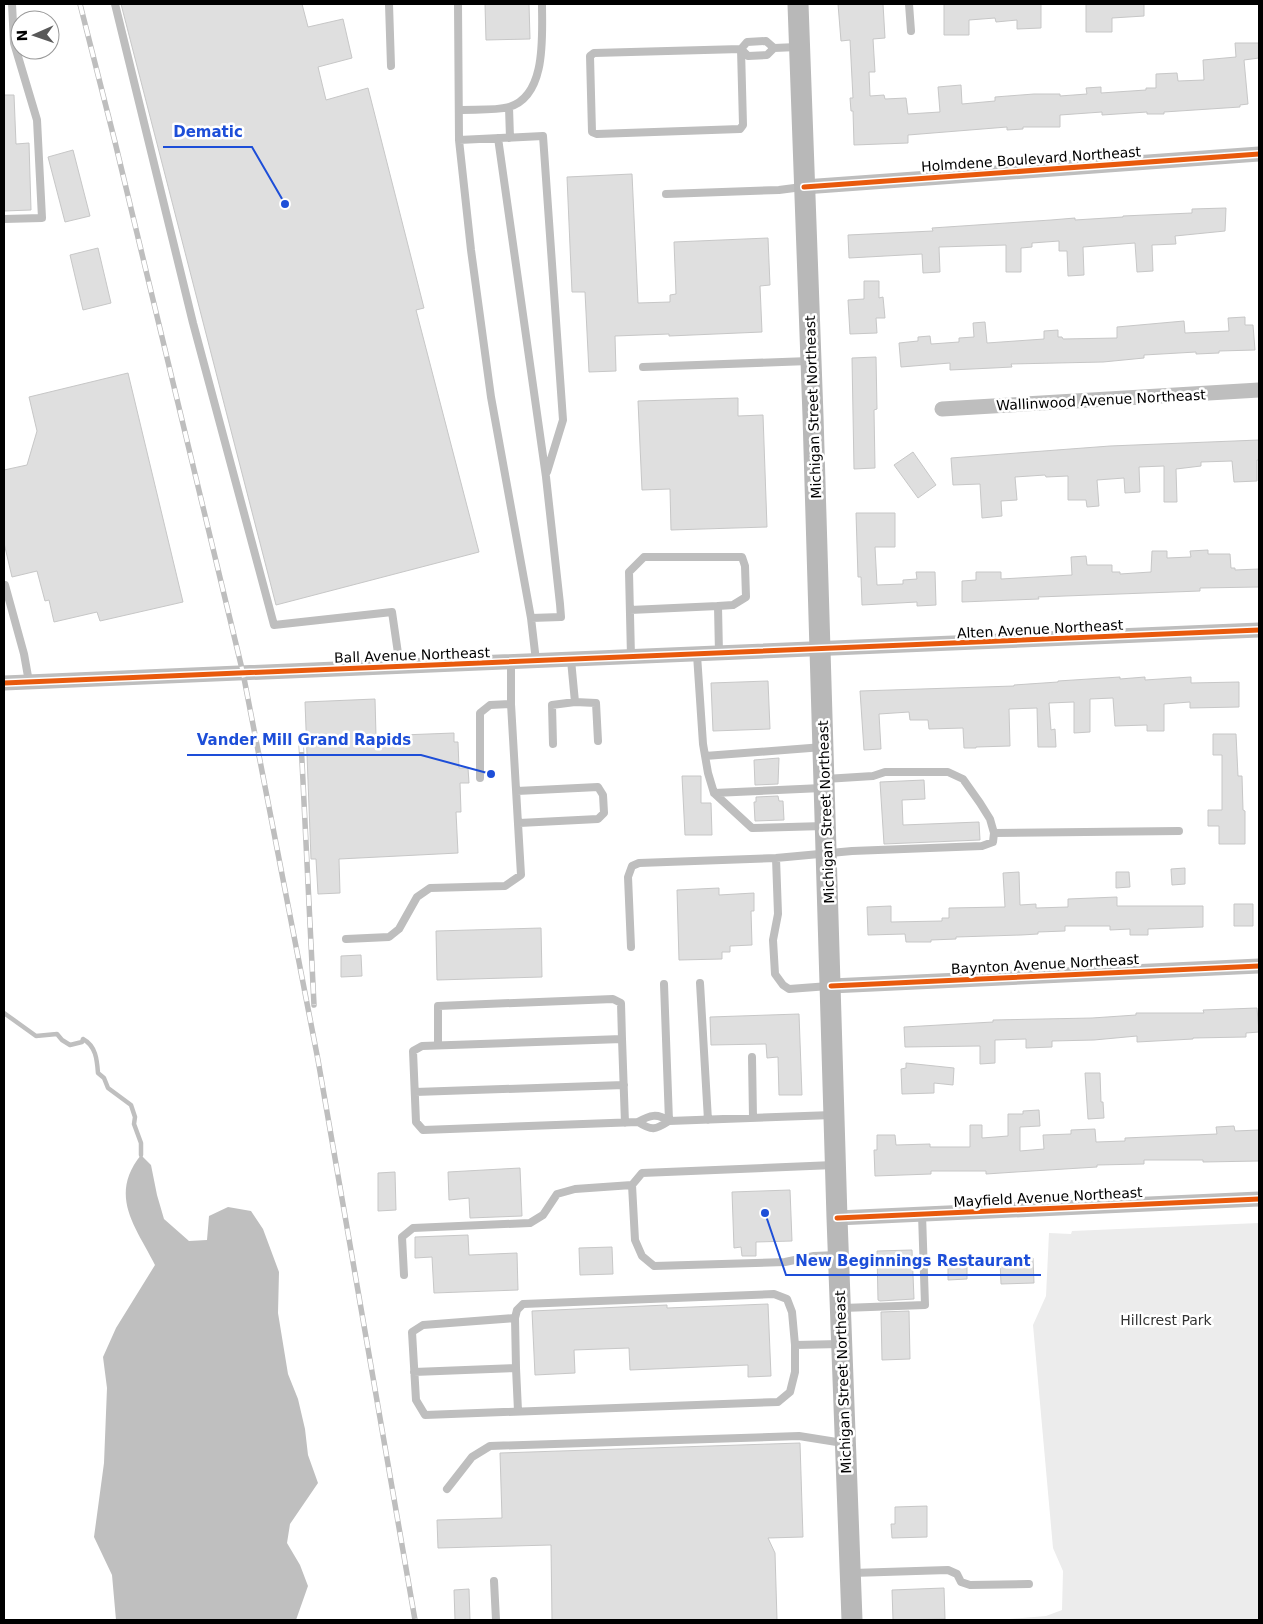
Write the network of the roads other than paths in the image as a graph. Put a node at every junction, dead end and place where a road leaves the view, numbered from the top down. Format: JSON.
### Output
{"nodes":[{"id":1,"x":12,"y":4,"type":"edge"},
{"id":2,"x":115,"y":4,"type":"edge"},
{"id":3,"x":389,"y":4,"type":"edge"},
{"id":4,"x":458,"y":4,"type":"edge"},
{"id":5,"x":542,"y":4,"type":"edge"},
{"id":6,"x":798,"y":4,"type":"edge"},
{"id":7,"x":909,"y":4,"type":"edge"},
{"id":8,"x":911,"y":31,"type":"dead end"},
{"id":9,"x":799,"y":47,"type":"junction"},
{"id":10,"x":774,"y":48,"type":"junction"},
{"id":11,"x":741,"y":49,"type":"junction"},
{"id":12,"x":391,"y":66,"type":"dead end"},
{"id":13,"x":509,"y":107,"type":"junction"},
{"id":14,"x":459,"y":110,"type":"junction"},
{"id":15,"x":498,"y":138,"type":"junction"},
{"id":16,"x":510,"y":138,"type":"junction"},
{"id":17,"x":459,"y":140,"type":"junction"},
{"id":18,"x":1259,"y":154,"type":"edge"},
{"id":19,"x":804,"y":187,"type":"junction"},
{"id":20,"x":666,"y":194,"type":"dead end"},
{"id":21,"x":4,"y":219,"type":"edge"},
{"id":22,"x":811,"y":361,"type":"junction"},
{"id":23,"x":642,"y":367,"type":"dead end"},
{"id":24,"x":1259,"y":390,"type":"edge"},
{"id":25,"x":942,"y":409,"type":"dead end"},
{"id":26,"x":546,"y":477,"type":"junction"},
{"id":27,"x":5,"y":585,"type":"dead end"},
{"id":28,"x":718,"y":606,"type":"junction"},
{"id":29,"x":630,"y":610,"type":"junction"},
{"id":30,"x":530,"y":618,"type":"junction"},
{"id":31,"x":1259,"y":630,"type":"edge"},
{"id":32,"x":821,"y":650,"type":"junction"},
{"id":33,"x":719,"y":654,"type":"junction"},
{"id":34,"x":697,"y":655,"type":"junction"},
{"id":35,"x":631,"y":657,"type":"junction"},
{"id":36,"x":571,"y":660,"type":"junction"},
{"id":37,"x":536,"y":661,"type":"junction"},
{"id":38,"x":511,"y":662,"type":"junction"},
{"id":39,"x":400,"y":667,"type":"junction"},
{"id":40,"x":29,"y":682,"type":"junction"},
{"id":41,"x":4,"y":683,"type":"edge"},
{"id":42,"x":575,"y":702,"type":"junction"},
{"id":43,"x":511,"y":704,"type":"junction"},
{"id":44,"x":598,"y":741,"type":"dead end"},
{"id":45,"x":553,"y":744,"type":"dead end"},
{"id":46,"x":824,"y":747,"type":"junction"},
{"id":47,"x":705,"y":756,"type":"junction"},
{"id":48,"x":480,"y":778,"type":"dead end"},
{"id":49,"x":825,"y":783,"type":"junction"},
{"id":50,"x":517,"y":792,"type":"junction"},
{"id":51,"x":714,"y":793,"type":"junction"},
{"id":52,"x":519,"y":823,"type":"junction"},
{"id":53,"x":826,"y":826,"type":"junction"},
{"id":54,"x":1179,"y":831,"type":"dead end"},
{"id":55,"x":994,"y":833,"type":"junction"},
{"id":56,"x":827,"y":853,"type":"junction"},
{"id":57,"x":776,"y":858,"type":"junction"},
{"id":58,"x":346,"y":939,"type":"dead end"},
{"id":59,"x":630,"y":947,"type":"dead end"},
{"id":60,"x":1259,"y":966,"type":"edge"},
{"id":61,"x":664,"y":984,"type":"dead end"},
{"id":62,"x":700,"y":984,"type":"dead end"},
{"id":63,"x":831,"y":986,"type":"junction"},
{"id":64,"x":622,"y":1039,"type":"junction"},
{"id":65,"x":438,"y":1045,"type":"junction"},
{"id":66,"x":752,"y":1056,"type":"dead end"},
{"id":67,"x":624,"y":1084,"type":"junction"},
{"id":68,"x":415,"y":1092,"type":"junction"},
{"id":69,"x":835,"y":1115,"type":"junction"},
{"id":70,"x":753,"y":1118,"type":"junction"},
{"id":71,"x":708,"y":1120,"type":"junction"},
{"id":72,"x":669,"y":1121,"type":"junction"},
{"id":73,"x":638,"y":1122,"type":"junction"},
{"id":74,"x":625,"y":1123,"type":"junction"},
{"id":75,"x":836,"y":1165,"type":"junction"},
{"id":76,"x":632,"y":1185,"type":"junction"},
{"id":77,"x":1259,"y":1199,"type":"edge"},
{"id":78,"x":922,"y":1214,"type":"junction"},
{"id":79,"x":837,"y":1218,"type":"junction"},
{"id":80,"x":839,"y":1255,"type":"junction"},
{"id":81,"x":404,"y":1275,"type":"dead end"},
{"id":82,"x":840,"y":1308,"type":"junction"},
{"id":83,"x":514,"y":1318,"type":"junction"},
{"id":84,"x":842,"y":1344,"type":"junction"},
{"id":85,"x":795,"y":1345,"type":"junction"},
{"id":86,"x":516,"y":1368,"type":"junction"},
{"id":87,"x":414,"y":1372,"type":"junction"},
{"id":88,"x":518,"y":1411,"type":"junction"},
{"id":89,"x":845,"y":1443,"type":"junction"},
{"id":90,"x":448,"y":1489,"type":"dead end"},
{"id":91,"x":850,"y":1573,"type":"junction"},
{"id":92,"x":494,"y":1581,"type":"dead end"},
{"id":93,"x":1029,"y":1584,"type":"dead end"},
{"id":94,"x":496,"y":1620,"type":"edge"},
{"id":95,"x":852,"y":1620,"type":"edge"}],
"edges":[{"from":1,"to":21,"type":"lane"},
{"from":2,"to":39,"type":"lane"},
{"from":3,"to":12,"type":"lane"},
{"from":4,"to":14,"type":"lane"},
{"from":5,"to":13,"type":"lane"},
{"from":6,"to":9,"type":"main road","name":"Michigan Street Northeast"},
{"from":7,"to":8,"type":"lane"},
{"from":9,"to":10,"type":"lane"},
{"from":9,"to":19,"type":"main road","name":"Michigan Street Northeast"},
{"from":10,"to":11,"type":"lane"},
{"from":10,"to":11,"type":"lane"},
{"from":11,"to":11,"type":"lane"},
{"from":13,"to":14,"type":"lane"},
{"from":13,"to":16,"type":"lane"},
{"from":14,"to":17,"type":"lane"},
{"from":15,"to":16,"type":"lane"},
{"from":15,"to":17,"type":"lane"},
{"from":15,"to":26,"type":"lane"},
{"from":16,"to":26,"type":"lane"},
{"from":17,"to":30,"type":"lane"},
{"from":18,"to":19,"type":"street","name":"Holmdene Boulevard Northeast"},
{"from":19,"to":20,"type":"lane"},
{"from":19,"to":22,"type":"main road","name":"Michigan Street Northeast"},
{"from":22,"to":23,"type":"lane"},
{"from":22,"to":32,"type":"main road","name":"Michigan Street Northeast"},
{"from":24,"to":25,"type":"street","name":"Wallinwood Avenue Northeast"},
{"from":26,"to":30,"type":"lane"},
{"from":27,"to":40,"type":"lane"},
{"from":28,"to":29,"type":"lane"},
{"from":28,"to":29,"type":"lane"},
{"from":28,"to":33,"type":"lane"},
{"from":29,"to":35,"type":"lane"},
{"from":30,"to":37,"type":"lane"},
{"from":31,"to":32,"type":"street","name":"Alten Avenue Northeast"},
{"from":32,"to":33,"type":"street","name":"Ball Avenue Northeast"},
{"from":32,"to":46,"type":"main road","name":"Michigan Street Northeast"},
{"from":33,"to":34,"type":"street","name":"Ball Avenue Northeast"},
{"from":34,"to":35,"type":"street","name":"Ball Avenue Northeast"},
{"from":34,"to":47,"type":"lane"},
{"from":35,"to":36,"type":"street","name":"Ball Avenue Northeast"},
{"from":36,"to":37,"type":"street","name":"Ball Avenue Northeast"},
{"from":36,"to":42,"type":"lane"},
{"from":37,"to":38,"type":"street","name":"Ball Avenue Northeast"},
{"from":38,"to":39,"type":"street","name":"Ball Avenue Northeast"},
{"from":38,"to":43,"type":"lane"},
{"from":39,"to":40,"type":"street","name":"Ball Avenue Northeast"},
{"from":40,"to":41,"type":"street","name":"Ball Avenue Northeast"},
{"from":42,"to":44,"type":"lane"},
{"from":42,"to":45,"type":"lane"},
{"from":43,"to":48,"type":"lane"},
{"from":43,"to":50,"type":"lane"},
{"from":46,"to":47,"type":"lane"},
{"from":46,"to":49,"type":"main road","name":"Michigan Street Northeast"},
{"from":47,"to":51,"type":"lane"},
{"from":49,"to":51,"type":"lane"},
{"from":49,"to":53,"type":"main road","name":"Michigan Street Northeast"},
{"from":49,"to":55,"type":"lane"},
{"from":50,"to":52,"type":"lane"},
{"from":50,"to":52,"type":"lane"},
{"from":51,"to":53,"type":"lane"},
{"from":52,"to":58,"type":"lane"},
{"from":53,"to":56,"type":"main road","name":"Michigan Street Northeast"},
{"from":54,"to":55,"type":"lane"},
{"from":55,"to":56,"type":"lane"},
{"from":56,"to":57,"type":"lane"},
{"from":56,"to":63,"type":"main road","name":"Michigan Street Northeast"},
{"from":57,"to":59,"type":"lane"},
{"from":57,"to":63,"type":"lane"},
{"from":60,"to":63,"type":"street","name":"Baynton Avenue Northeast"},
{"from":61,"to":72,"type":"lane"},
{"from":62,"to":71,"type":"lane"},
{"from":63,"to":69,"type":"main road","name":"Michigan Street Northeast"},
{"from":64,"to":65,"type":"lane"},
{"from":64,"to":65,"type":"lane"},
{"from":64,"to":67,"type":"lane"},
{"from":65,"to":68,"type":"lane"},
{"from":66,"to":70,"type":"lane"},
{"from":67,"to":68,"type":"lane"},
{"from":67,"to":74,"type":"lane"},
{"from":68,"to":74,"type":"lane"},
{"from":69,"to":70,"type":"lane"},
{"from":69,"to":75,"type":"main road","name":"Michigan Street Northeast"},
{"from":70,"to":71,"type":"lane"},
{"from":71,"to":72,"type":"lane"},
{"from":72,"to":73,"type":"lane"},
{"from":72,"to":73,"type":"lane"},
{"from":73,"to":74,"type":"lane"},
{"from":75,"to":76,"type":"lane"},
{"from":75,"to":79,"type":"main road","name":"Michigan Street Northeast"},
{"from":76,"to":80,"type":"lane"},
{"from":76,"to":81,"type":"lane"},
{"from":77,"to":78,"type":"street","name":"Mayfield Avenue Northeast"},
{"from":78,"to":79,"type":"street","name":"Mayfield Avenue Northeast"},
{"from":78,"to":82,"type":"lane"},
{"from":79,"to":80,"type":"main road","name":"Michigan Street Northeast"},
{"from":80,"to":82,"type":"main road","name":"Michigan Street Northeast"},
{"from":82,"to":84,"type":"main road","name":"Michigan Street Northeast"},
{"from":83,"to":85,"type":"lane"},
{"from":83,"to":86,"type":"lane"},
{"from":83,"to":87,"type":"lane"},
{"from":84,"to":85,"type":"lane"},
{"from":84,"to":89,"type":"main road","name":"Michigan Street Northeast"},
{"from":85,"to":88,"type":"lane"},
{"from":86,"to":87,"type":"lane"},
{"from":86,"to":88,"type":"lane"},
{"from":87,"to":88,"type":"lane"},
{"from":89,"to":90,"type":"lane"},
{"from":89,"to":91,"type":"main road","name":"Michigan Street Northeast"},
{"from":91,"to":93,"type":"lane"},
{"from":91,"to":95,"type":"main road","name":"Michigan Street Northeast"},
{"from":92,"to":94,"type":"lane"}]}
